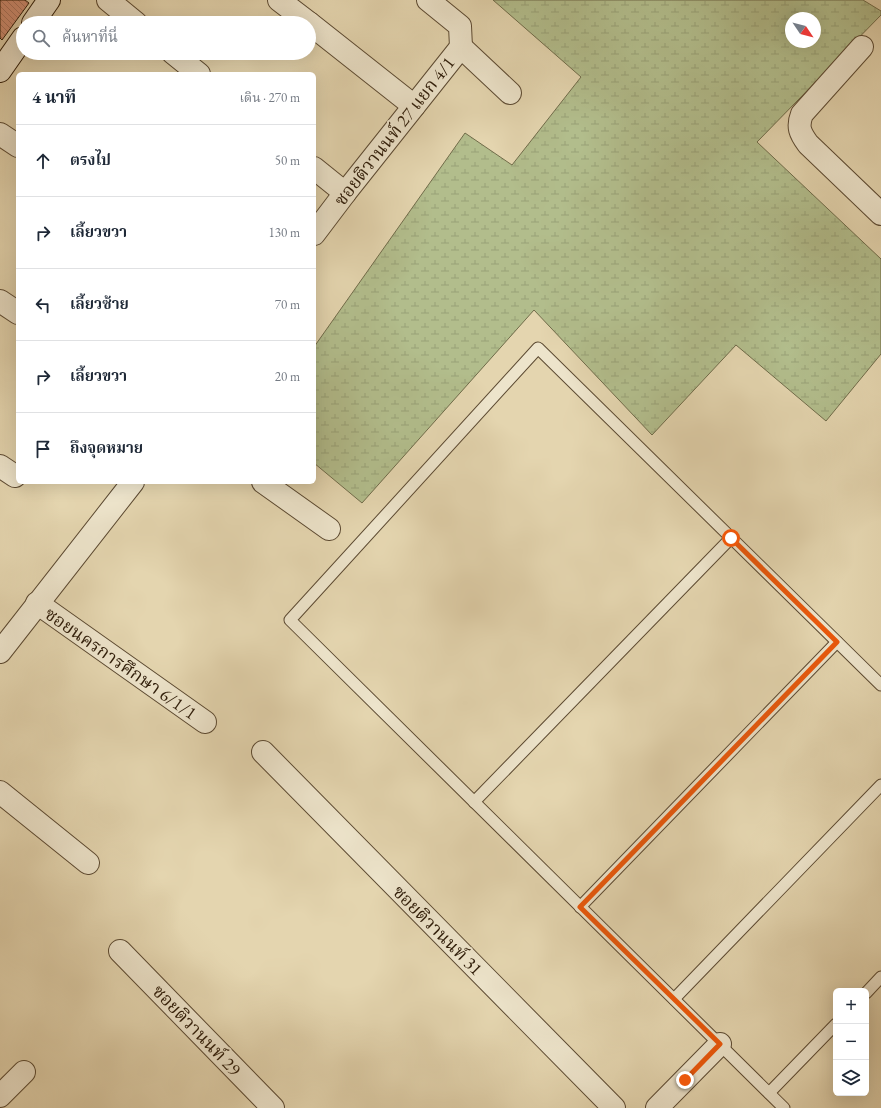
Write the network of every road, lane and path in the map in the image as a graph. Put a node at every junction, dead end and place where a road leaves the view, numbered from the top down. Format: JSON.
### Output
{"nodes":[{"id":1,"x":49,"y":0,"type":"edge"},
{"id":2,"x":108,"y":0,"type":"edge"},
{"id":3,"x":279,"y":0,"type":"edge"},
{"id":4,"x":428,"y":0,"type":"edge"},
{"id":5,"x":38,"y":16,"type":"edge"},
{"id":6,"x":127,"y":16,"type":"edge"},
{"id":7,"x":300,"y":16,"type":"edge"},
{"id":8,"x":316,"y":29,"type":"edge"},
{"id":9,"x":862,"y":47,"type":"dead end"},
{"id":10,"x":16,"y":48,"type":"edge"},
{"id":11,"x":461,"y":48,"type":"junction"},
{"id":12,"x":182,"y":60,"type":"edge"},
{"id":13,"x":0,"y":71,"type":"edge"},
{"id":14,"x":197,"y":72,"type":"edge"},
{"id":15,"x":510,"y":93,"type":"dead end"},
{"id":16,"x":414,"y":106,"type":"junction"},
{"id":17,"x":0,"y":134,"type":"edge"},
{"id":18,"x":16,"y":145,"type":"edge"},
{"id":19,"x":316,"y":170,"type":"edge"},
{"id":20,"x":345,"y":193,"type":"junction"},
{"id":21,"x":881,"y":214,"type":"edge"},
{"id":22,"x":316,"y":231,"type":"edge"},
{"id":23,"x":0,"y":301,"type":"edge"},
{"id":24,"x":16,"y":312,"type":"edge"},
{"id":25,"x":131,"y":484,"type":"edge"},
{"id":26,"x":266,"y":484,"type":"edge"},
{"id":27,"x":329,"y":529,"type":"dead end"},
{"id":28,"x":731,"y":538,"type":"junction"},
{"id":29,"x":37,"y":603,"type":"junction"},
{"id":30,"x":837,"y":642,"type":"junction"},
{"id":31,"x":0,"y":652,"type":"edge"},
{"id":32,"x":881,"y":685,"type":"edge"},
{"id":33,"x":205,"y":722,"type":"dead end"},
{"id":34,"x":263,"y":752,"type":"dead end"},
{"id":35,"x":881,"y":785,"type":"edge"},
{"id":36,"x":0,"y":792,"type":"edge"},
{"id":37,"x":474,"y":802,"type":"junction"},
{"id":38,"x":88,"y":863,"type":"dead end"},
{"id":39,"x":580,"y":907,"type":"junction"},
{"id":40,"x":120,"y":951,"type":"dead end"},
{"id":41,"x":881,"y":977,"type":"edge"},
{"id":42,"x":869,"y":990,"type":"edge"},
{"id":43,"x":674,"y":999,"type":"junction"},
{"id":44,"x":833,"y":1027,"type":"edge"},
{"id":45,"x":720,"y":1044,"type":"junction"},
{"id":46,"x":24,"y":1072,"type":"dead end"},
{"id":47,"x":769,"y":1093,"type":"junction"},
{"id":48,"x":0,"y":1096,"type":"edge"},
{"id":49,"x":273,"y":1108,"type":"edge"},
{"id":50,"x":614,"y":1108,"type":"edge"},
{"id":51,"x":657,"y":1108,"type":"edge"},
{"id":52,"x":784,"y":1108,"type":"edge"}],
"edges":[{"from":1,"to":5,"type":"street"},
{"from":2,"to":6,"type":"street"},
{"from":3,"to":7,"type":"street"},
{"from":4,"to":11,"type":"street"},
{"from":8,"to":16,"type":"street"},
{"from":9,"to":21,"type":"street"},
{"from":10,"to":13,"type":"street"},
{"from":11,"to":15,"type":"street"},
{"from":11,"to":16,"type":"street","name":"ซอยติวานนท์ 27 แยก 4/1"},
{"from":12,"to":14,"type":"street"},
{"from":16,"to":20,"type":"street","name":"ซอยติวานนท์ 27 แยก 4/1"},
{"from":17,"to":18,"type":"street"},
{"from":19,"to":20,"type":"street"},
{"from":20,"to":22,"type":"street","name":"ซอยติวานนท์ 27 แยก 4/1"},
{"from":23,"to":24,"type":"street"},
{"from":25,"to":29,"type":"street"},
{"from":26,"to":27,"type":"street"},
{"from":28,"to":30,"type":"lane"},
{"from":28,"to":37,"type":"lane"},
{"from":28,"to":37,"type":"lane"},
{"from":29,"to":31,"type":"street"},
{"from":29,"to":33,"type":"street","name":"ซอยนครการศึกษา 6/1/1"},
{"from":30,"to":32,"type":"lane"},
{"from":30,"to":39,"type":"lane"},
{"from":34,"to":50,"type":"street","name":"ซอยติวานนท์ 31"},
{"from":35,"to":43,"type":"lane"},
{"from":36,"to":38,"type":"street"},
{"from":37,"to":39,"type":"lane"},
{"from":39,"to":43,"type":"lane"},
{"from":40,"to":49,"type":"street","name":"ซอยติวานนท์ 29"},
{"from":41,"to":42,"type":"lane"},
{"from":43,"to":45,"type":"lane"},
{"from":44,"to":47,"type":"lane"},
{"from":45,"to":47,"type":"lane"},
{"from":45,"to":51,"type":"street"},
{"from":46,"to":48,"type":"street"},
{"from":47,"to":52,"type":"lane"}]}
